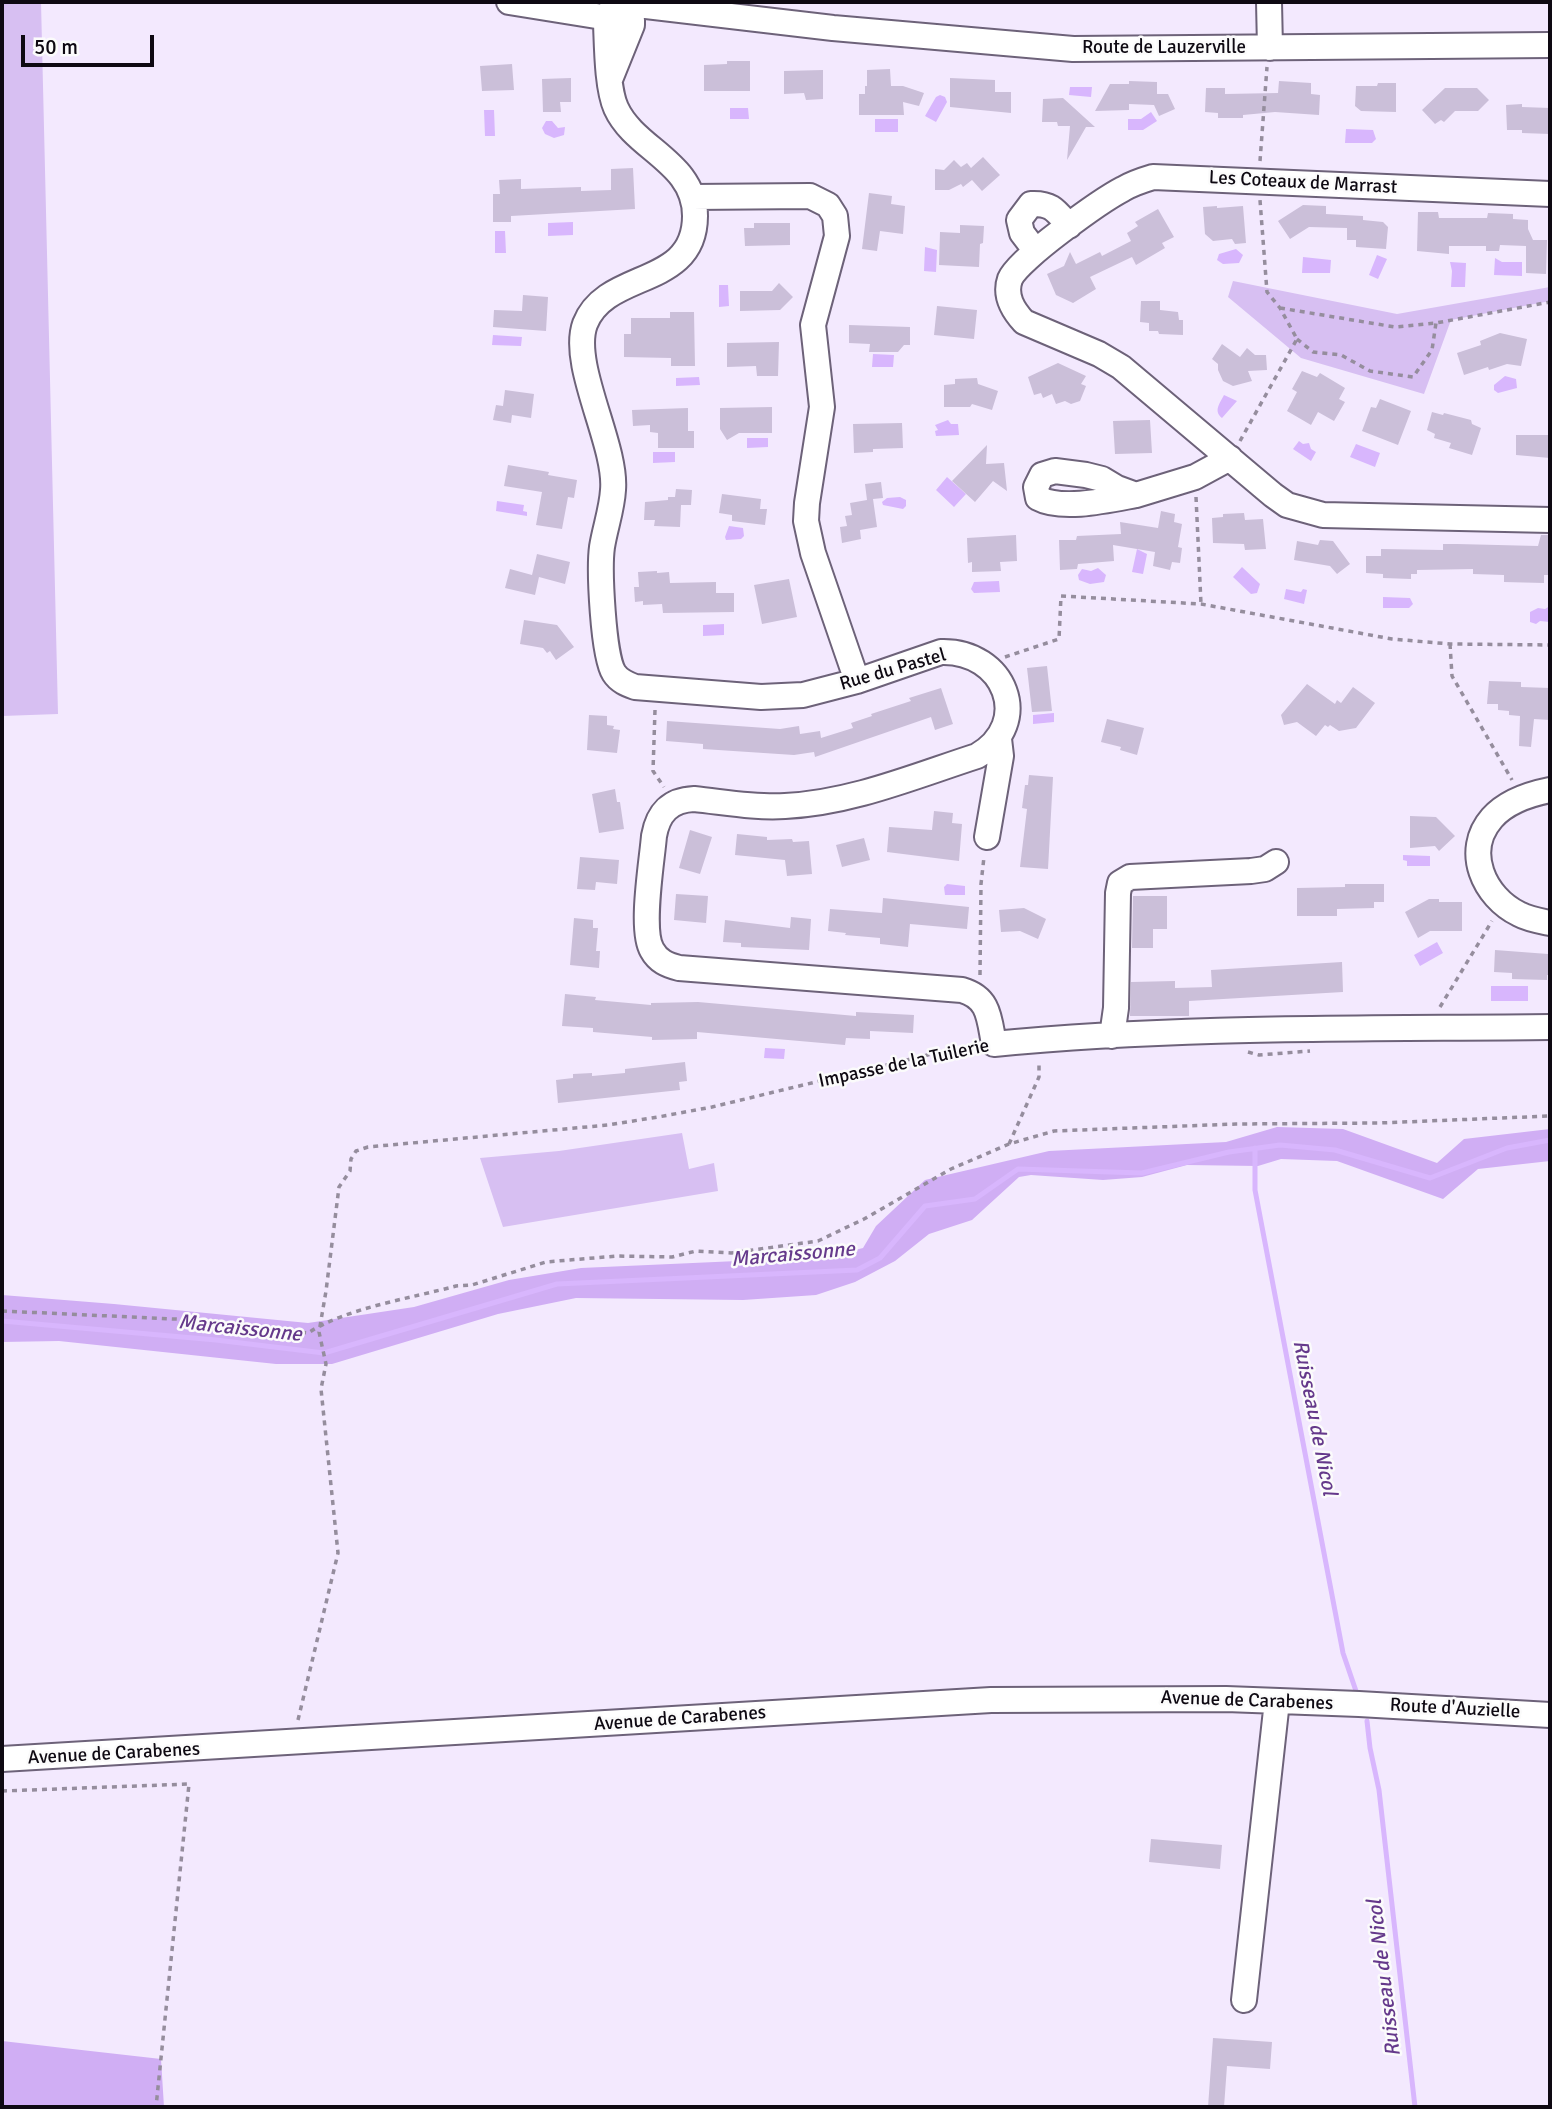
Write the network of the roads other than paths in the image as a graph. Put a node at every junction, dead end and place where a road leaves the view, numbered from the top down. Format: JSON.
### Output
{"nodes":[{"id":1,"x":509,"y":2,"type":"edge"},
{"id":2,"x":1269,"y":2,"type":"edge"},
{"id":3,"x":578,"y":8,"type":"edge"},
{"id":4,"x":618,"y":11,"type":"edge"},
{"id":5,"x":779,"y":12,"type":"edge"},
{"id":6,"x":1550,"y":45,"type":"edge"},
{"id":7,"x":1270,"y":48,"type":"junction"},
{"id":8,"x":1550,"y":194,"type":"edge"},
{"id":9,"x":692,"y":197,"type":"junction"},
{"id":10,"x":1069,"y":226,"type":"junction"},
{"id":11,"x":1035,"y":250,"type":"junction"},
{"id":12,"x":1230,"y":458,"type":"junction"},
{"id":13,"x":1136,"y":495,"type":"dead end"},
{"id":14,"x":1550,"y":520,"type":"edge"},
{"id":15,"x":857,"y":681,"type":"junction"},
{"id":16,"x":999,"y":739,"type":"junction"},
{"id":17,"x":1550,"y":790,"type":"edge"},
{"id":18,"x":987,"y":837,"type":"road end"},
{"id":19,"x":1276,"y":862,"type":"dead end"},
{"id":20,"x":1550,"y":923,"type":"edge"},
{"id":21,"x":1550,"y":1027,"type":"edge"},
{"id":22,"x":1112,"y":1036,"type":"junction"},
{"id":23,"x":1277,"y":1701,"type":"junction"},
{"id":24,"x":1359,"y":1704,"type":"joint"},
{"id":25,"x":1550,"y":1715,"type":"edge"},
{"id":26,"x":2,"y":1759,"type":"edge"},
{"id":27,"x":1244,"y":2000,"type":"dead end"}],
"edges":[{"from":1,"to":3,"type":"street","name":"Route de Lauzerville"},
{"from":2,"to":7,"type":"street"},
{"from":3,"to":4,"type":"street","name":"Route de Lauzerville"},
{"from":4,"to":5,"type":"street","name":"Route de Lauzerville"},
{"from":4,"to":9,"type":"street","name":"Rue du Pastel"},
{"from":5,"to":7,"type":"street","name":"Route de Lauzerville"},
{"from":6,"to":7,"type":"street","name":"Route de Lauzerville"},
{"from":8,"to":10,"type":"street","name":"Les Coteaux de Marrast"},
{"from":9,"to":15,"type":"street"},
{"from":9,"to":15,"type":"street","name":"Rue du Pastel"},
{"from":10,"to":11,"type":"street","name":"Les Coteaux de Marrast"},
{"from":10,"to":11,"type":"street"},
{"from":11,"to":12,"type":"street","name":"Les Coteaux de Marrast"},
{"from":12,"to":13,"type":"street"},
{"from":12,"to":14,"type":"street","name":"Les Coteaux de Marrast"},
{"from":15,"to":16,"type":"street","name":"Rue du Pastel"},
{"from":16,"to":18,"type":"street"},
{"from":16,"to":22,"type":"street","name":"Impasse de la Tuilerie"},
{"from":17,"to":20,"type":"street"},
{"from":19,"to":22,"type":"street"},
{"from":21,"to":22,"type":"street","name":"Impasse de la Tuilerie"},
{"from":23,"to":24,"type":"street","name":"Avenue de Carabenes"},
{"from":23,"to":26,"type":"street","name":"Avenue de Carabenes"},
{"from":23,"to":27,"type":"street"},
{"from":24,"to":25,"type":"street","name":"Route d'Auzielle"}]}
